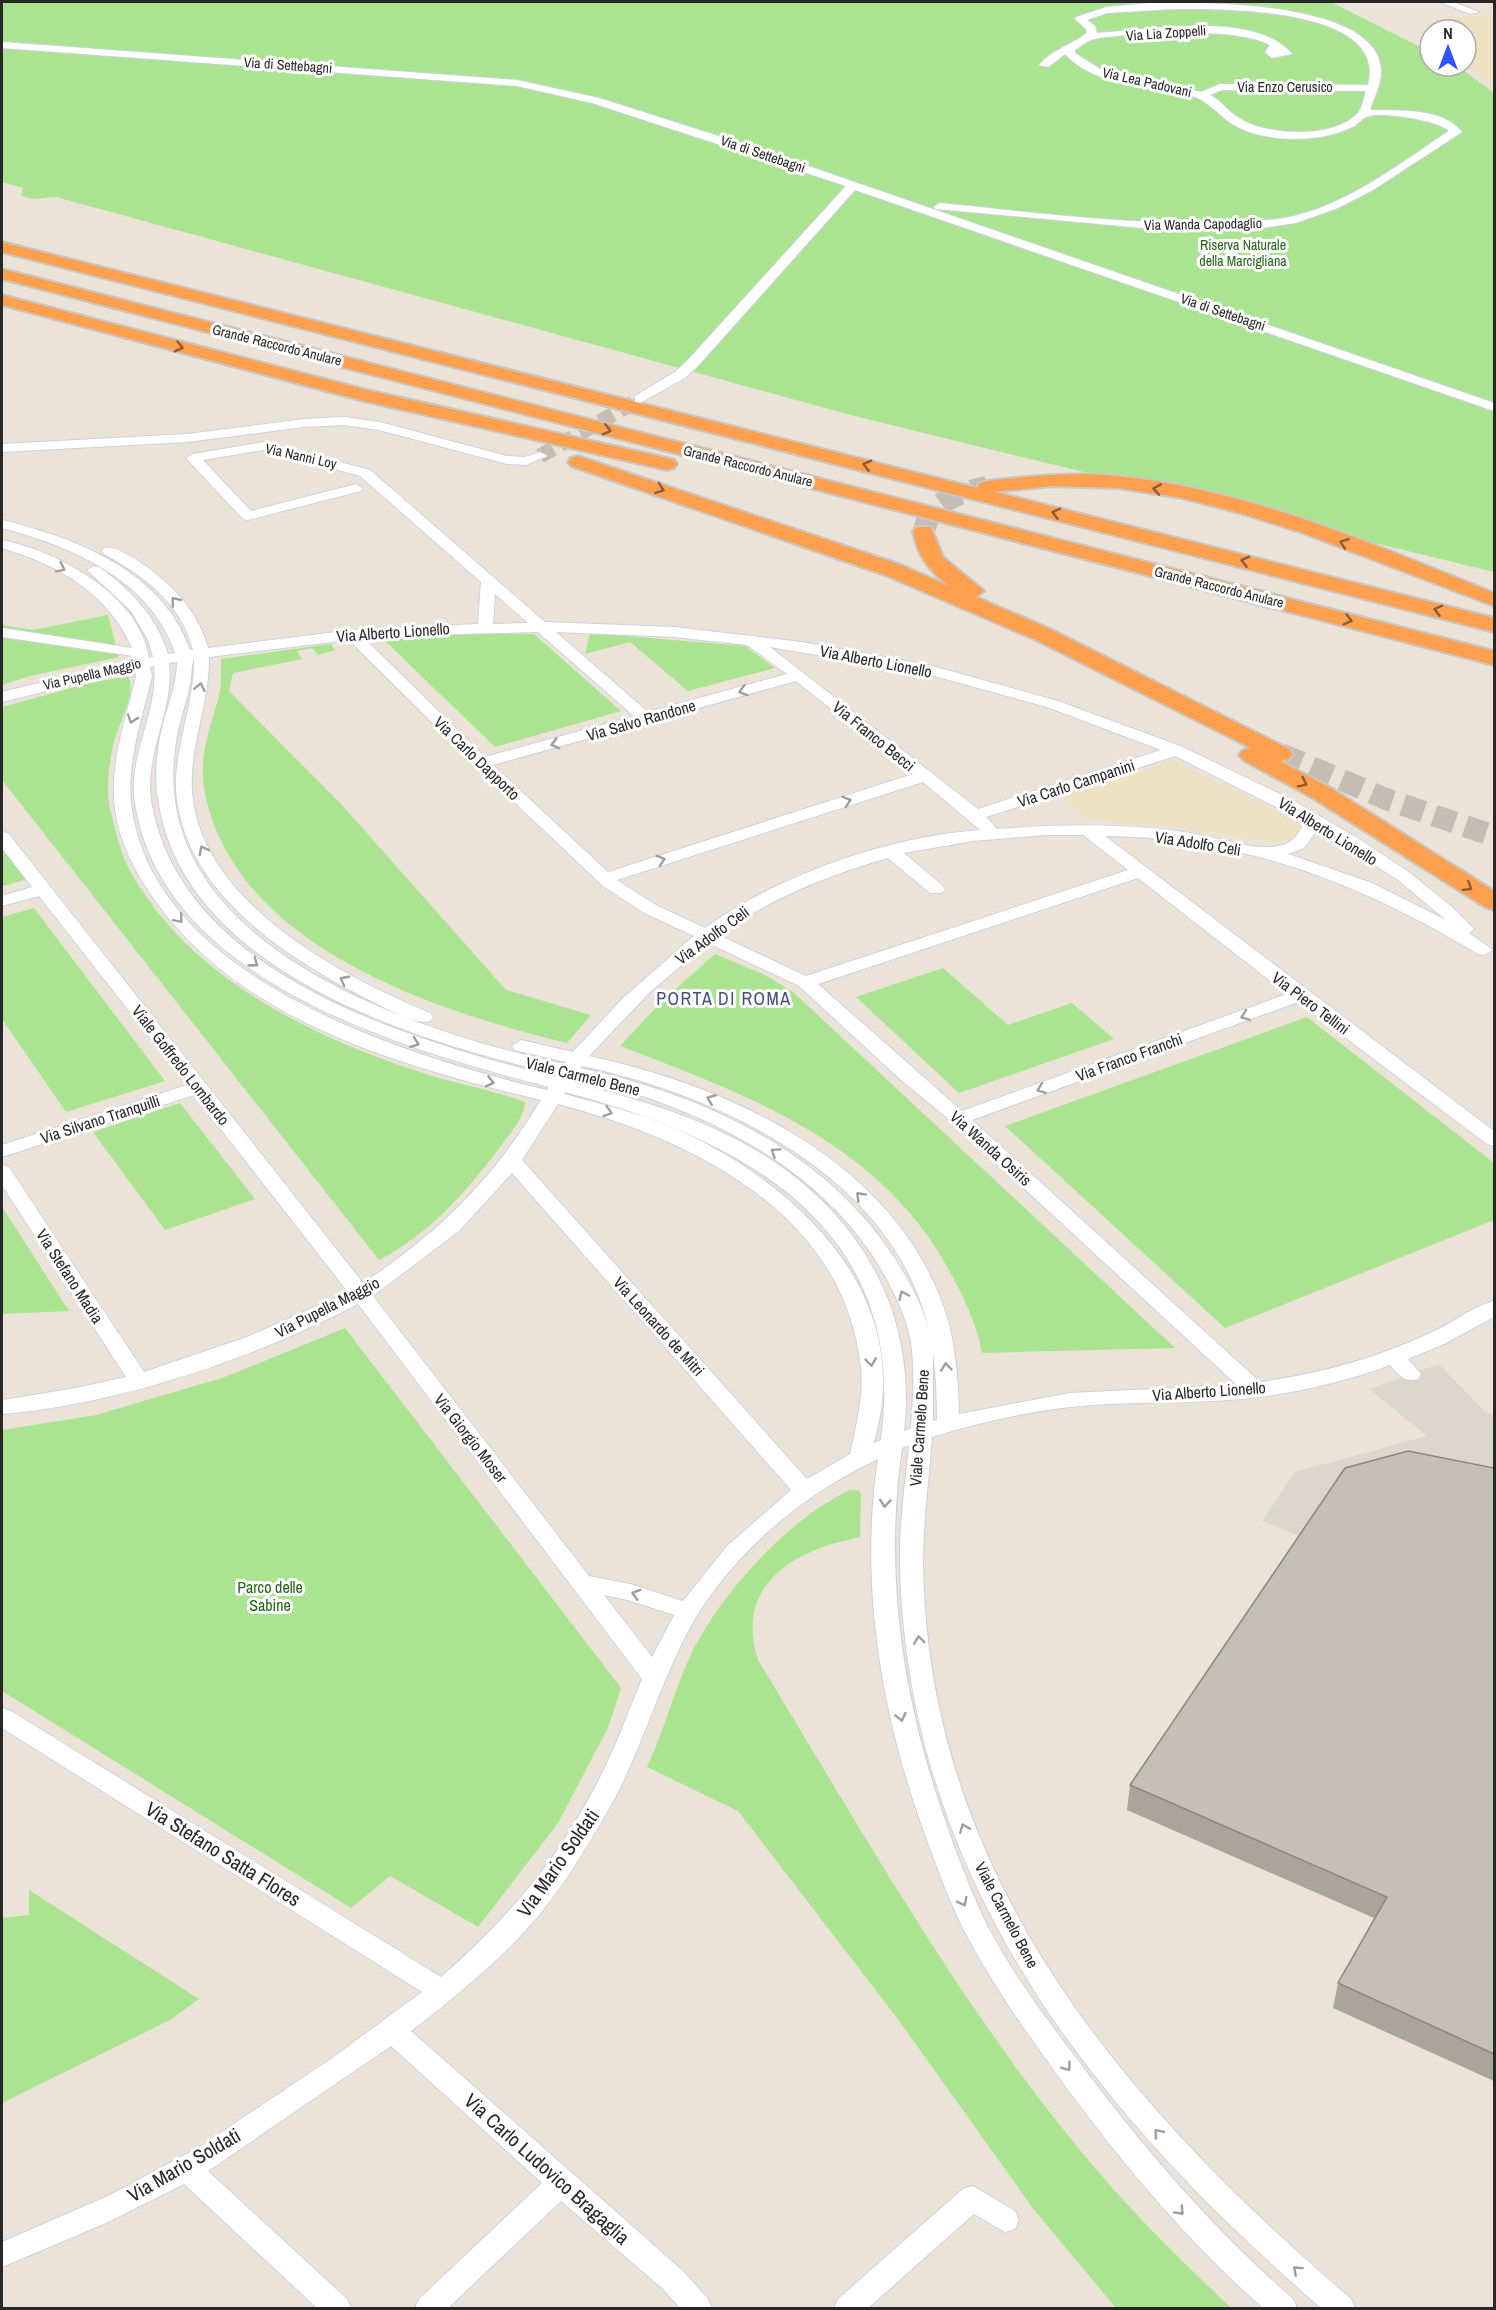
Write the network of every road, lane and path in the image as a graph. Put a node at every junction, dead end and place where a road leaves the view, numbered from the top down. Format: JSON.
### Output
{"nodes":[{"id":1,"x":1445,"y":2,"type":"edge"},
{"id":2,"x":1302,"y":3,"type":"dead end"},
{"id":3,"x":1279,"y":10,"type":"junction"},
{"id":4,"x":1474,"y":12,"type":"dead end"},
{"id":5,"x":1089,"y":36,"type":"junction"},
{"id":6,"x":2,"y":45,"type":"edge"},
{"id":7,"x":1276,"y":45,"type":"dead end"},
{"id":8,"x":1070,"y":51,"type":"junction"},
{"id":9,"x":1044,"y":65,"type":"dead end"},
{"id":10,"x":1371,"y":88,"type":"junction"},
{"id":11,"x":1202,"y":96,"type":"junction"},
{"id":12,"x":1364,"y":113,"type":"junction"},
{"id":13,"x":853,"y":185,"type":"junction"},
{"id":14,"x":908,"y":204,"type":"junction"},
{"id":15,"x":974,"y":210,"type":"junction"},
{"id":16,"x":953,"y":219,"type":"junction"},
{"id":17,"x":2,"y":237,"type":"edge"},
{"id":18,"x":2,"y":247,"type":"edge"},
{"id":19,"x":2,"y":260,"type":"edge"},
{"id":20,"x":2,"y":274,"type":"edge"},
{"id":21,"x":2,"y":293,"type":"edge"},
{"id":22,"x":2,"y":300,"type":"edge"},
{"id":23,"x":123,"y":332,"type":"junction"},
{"id":24,"x":344,"y":334,"type":"junction"},
{"id":25,"x":364,"y":395,"type":"junction"},
{"id":26,"x":640,"y":399,"type":"tunnel mouth"},
{"id":27,"x":1494,"y":407,"type":"edge"},
{"id":28,"x":2,"y":448,"type":"edge"},
{"id":29,"x":540,"y":456,"type":"tunnel mouth"},
{"id":30,"x":987,"y":487,"type":"tunnel mouth"},
{"id":31,"x":356,"y":488,"type":"dead end"},
{"id":32,"x":2,"y":514,"type":"edge"},
{"id":33,"x":2,"y":524,"type":"edge"},
{"id":34,"x":778,"y":530,"type":"junction"},
{"id":35,"x":924,"y":531,"type":"dead end"},
{"id":36,"x":2,"y":533,"type":"edge"},
{"id":37,"x":2,"y":543,"type":"edge"},
{"id":38,"x":128,"y":561,"type":"junction"},
{"id":39,"x":1399,"y":563,"type":"junction"},
{"id":40,"x":105,"y":570,"type":"junction"},
{"id":41,"x":81,"y":579,"type":"junction"},
{"id":42,"x":488,"y":580,"type":"junction"},
{"id":43,"x":1494,"y":595,"type":"edge"},
{"id":44,"x":1494,"y":600,"type":"edge"},
{"id":45,"x":1292,"y":606,"type":"junction"},
{"id":46,"x":1494,"y":625,"type":"edge"},
{"id":47,"x":485,"y":627,"type":"junction"},
{"id":48,"x":542,"y":627,"type":"junction"},
{"id":49,"x":580,"y":628,"type":"junction"},
{"id":50,"x":2,"y":633,"type":"edge"},
{"id":51,"x":352,"y":635,"type":"junction"},
{"id":52,"x":751,"y":641,"type":"junction"},
{"id":53,"x":1494,"y":641,"type":"edge"},
{"id":54,"x":816,"y":650,"type":"junction"},
{"id":55,"x":201,"y":653,"type":"junction"},
{"id":56,"x":184,"y":655,"type":"junction"},
{"id":57,"x":572,"y":655,"type":"junction"},
{"id":58,"x":137,"y":657,"type":"junction"},
{"id":59,"x":1494,"y":658,"type":"edge"},
{"id":60,"x":162,"y":659,"type":"junction"},
{"id":61,"x":799,"y":675,"type":"junction"},
{"id":62,"x":1139,"y":682,"type":"junction"},
{"id":63,"x":2,"y":697,"type":"edge"},
{"id":64,"x":647,"y":719,"type":"junction"},
{"id":65,"x":1177,"y":750,"type":"junction"},
{"id":66,"x":1281,"y":754,"type":"tunnel mouth"},
{"id":67,"x":184,"y":762,"type":"junction"},
{"id":68,"x":122,"y":763,"type":"junction"},
{"id":69,"x":482,"y":763,"type":"junction"},
{"id":70,"x":164,"y":773,"type":"junction"},
{"id":71,"x":924,"y":776,"type":"junction"},
{"id":72,"x":141,"y":777,"type":"junction"},
{"id":73,"x":975,"y":815,"type":"junction"},
{"id":74,"x":1313,"y":819,"type":"junction"},
{"id":75,"x":1088,"y":831,"type":"junction"},
{"id":76,"x":994,"y":834,"type":"junction"},
{"id":77,"x":1144,"y":834,"type":"junction"},
{"id":78,"x":2,"y":837,"type":"edge"},
{"id":79,"x":892,"y":852,"type":"junction"},
{"id":80,"x":1257,"y":853,"type":"junction"},
{"id":81,"x":1134,"y":868,"type":"junction"},
{"id":82,"x":605,"y":878,"type":"junction"},
{"id":83,"x":936,"y":889,"type":"dead end"},
{"id":84,"x":42,"y":890,"type":"junction"},
{"id":85,"x":2,"y":901,"type":"edge"},
{"id":86,"x":1494,"y":902,"type":"edge"},
{"id":87,"x":707,"y":935,"type":"junction"},
{"id":88,"x":1489,"y":954,"type":"edge"},
{"id":89,"x":805,"y":982,"type":"junction"},
{"id":90,"x":1300,"y":995,"type":"junction"},
{"id":91,"x":381,"y":999,"type":"junction"},
{"id":92,"x":343,"y":1013,"type":"junction"},
{"id":93,"x":565,"y":1078,"type":"junction"},
{"id":94,"x":199,"y":1087,"type":"junction"},
{"id":95,"x":958,"y":1118,"type":"junction"},
{"id":96,"x":739,"y":1140,"type":"junction"},
{"id":97,"x":1494,"y":1140,"type":"edge"},
{"id":98,"x":2,"y":1151,"type":"edge"},
{"id":99,"x":512,"y":1161,"type":"junction"},
{"id":100,"x":2,"y":1172,"type":"edge"},
{"id":101,"x":908,"y":1257,"type":"junction"},
{"id":102,"x":886,"y":1263,"type":"junction"},
{"id":103,"x":865,"y":1268,"type":"junction"},
{"id":104,"x":841,"y":1275,"type":"junction"},
{"id":105,"x":360,"y":1293,"type":"junction"},
{"id":106,"x":1494,"y":1308,"type":"edge"},
{"id":107,"x":1393,"y":1356,"type":"junction"},
{"id":108,"x":1410,"y":1374,"type":"dead end"},
{"id":109,"x":140,"y":1382,"type":"junction"},
{"id":110,"x":1255,"y":1390,"type":"junction"},
{"id":111,"x":2,"y":1407,"type":"edge"},
{"id":112,"x":948,"y":1425,"type":"junction"},
{"id":113,"x":920,"y":1434,"type":"junction"},
{"id":114,"x":892,"y":1445,"type":"junction"},
{"id":115,"x":860,"y":1459,"type":"junction"},
{"id":116,"x":806,"y":1491,"type":"junction"},
{"id":117,"x":583,"y":1583,"type":"junction"},
{"id":118,"x":687,"y":1611,"type":"junction"},
{"id":119,"x":654,"y":1677,"type":"junction"},
{"id":120,"x":2,"y":1717,"type":"edge"},
{"id":121,"x":444,"y":1992,"type":"junction"},
{"id":122,"x":393,"y":2031,"type":"junction"},
{"id":123,"x":187,"y":2169,"type":"junction"},
{"id":124,"x":561,"y":2183,"type":"junction"},
{"id":125,"x":1005,"y":2220,"type":"dead end"},
{"id":126,"x":2,"y":2255,"type":"edge"},
{"id":127,"x":337,"y":2308,"type":"edge"},
{"id":128,"x":429,"y":2308,"type":"edge"},
{"id":129,"x":698,"y":2308,"type":"edge"},
{"id":130,"x":848,"y":2308,"type":"edge"},
{"id":131,"x":1283,"y":2308,"type":"edge"},
{"id":132,"x":1341,"y":2308,"type":"edge"}],
"edges":[{"from":1,"to":4,"type":"street"},
{"from":2,"to":3,"type":"street"},
{"from":3,"to":5,"type":"street"},
{"from":3,"to":10,"type":"street"},
{"from":5,"to":7,"type":"street","name":"Via Lia Zoppelli"},
{"from":5,"to":8,"type":"street"},
{"from":6,"to":13,"type":"street","name":"Via di Settebagni"},
{"from":8,"to":9,"type":"street"},
{"from":8,"to":11,"type":"street","name":"Via Lea Padovani"},
{"from":10,"to":11,"type":"street","name":"Via Enzo Cerusico"},
{"from":10,"to":12,"type":"street"},
{"from":11,"to":12,"type":"street","name":"Via Lea Padovani"},
{"from":12,"to":15,"type":"street","name":"Via Wanda Capodaglio"},
{"from":13,"to":14,"type":"street","name":"Via di Settebagni"},
{"from":13,"to":26,"type":"street"},
{"from":14,"to":15,"type":"street","name":"Via Wanda Capodaglio"},
{"from":14,"to":16,"type":"street","name":"Via di Settebagni"},
{"from":15,"to":16,"type":"street","name":"Via Wanda Capodaglio"},
{"from":16,"to":27,"type":"street","name":"Via di Settebagni"},
{"from":17,"to":24,"type":"highway"},
{"from":18,"to":24,"type":"highway","name":"Grande Raccordo Anulare"},
{"from":19,"to":53,"type":"highway","name":"Grande Raccordo Anulare"},
{"from":20,"to":45,"type":"highway","name":"Grande Raccordo Anulare","one_way":true},
{"from":21,"to":23,"type":"highway"},
{"from":22,"to":23,"type":"highway","name":"Grande Raccordo Anulare"},
{"from":23,"to":25,"type":"highway","name":"Grande Raccordo Anulare","one_way":true},
{"from":46,"to":24,"type":"highway","name":"Grande Raccordo Anulare","one_way":true},
{"from":25,"to":34,"type":"highway","one_way":true},
{"from":25,"to":45,"type":"highway"},
{"from":28,"to":29,"type":"street"},
{"from":39,"to":30,"type":"highway","one_way":true},
{"from":31,"to":42,"type":"street","name":"Via Nanni Loy"},
{"from":32,"to":38,"type":"street","name":"Viale Carmelo Bene"},
{"from":33,"to":40,"type":"street","name":"Viale Carmelo Bene"},
{"from":34,"to":62,"type":"highway"},
{"from":34,"to":86,"type":"highway","one_way":true},
{"from":35,"to":62,"type":"highway"},
{"from":36,"to":40,"type":"street","name":"Viale Carmelo Bene"},
{"from":37,"to":41,"type":"street","name":"Viale Carmelo Bene","one_way":true},
{"from":38,"to":40,"type":"street"},
{"from":55,"to":38,"type":"street","name":"Viale Carmelo Bene","one_way":true},
{"from":39,"to":43,"type":"highway"},
{"from":39,"to":44,"type":"highway"},
{"from":40,"to":41,"type":"street"},
{"from":40,"to":56,"type":"street","name":"Viale Carmelo Bene"},
{"from":40,"to":60,"type":"street","name":"Viale Carmelo Bene"},
{"from":41,"to":58,"type":"street","name":"Viale Carmelo Bene"},
{"from":42,"to":47,"type":"street"},
{"from":42,"to":48,"type":"street","name":"Via Nanni Loy"},
{"from":45,"to":59,"type":"highway","name":"Grande Raccordo Anulare","one_way":true},
{"from":47,"to":48,"type":"street","name":"Via Alberto Lionello"},
{"from":47,"to":51,"type":"street","name":"Via Alberto Lionello"},
{"from":48,"to":49,"type":"street","name":"Via Alberto Lionello"},
{"from":48,"to":57,"type":"street","name":"Via Nanni Loy"},
{"from":49,"to":52,"type":"street","name":"Via Alberto Lionello"},
{"from":49,"to":57,"type":"street"},
{"from":50,"to":58,"type":"street"},
{"from":51,"to":55,"type":"street","name":"Via Alberto Lionello"},
{"from":51,"to":69,"type":"street","name":"Via Carlo Dapporto"},
{"from":52,"to":54,"type":"street","name":"Via Alberto Lionello"},
{"from":52,"to":61,"type":"street","name":"Via Franco Becci"},
{"from":54,"to":61,"type":"street"},
{"from":54,"to":65,"type":"street","name":"Via Alberto Lionello"},
{"from":55,"to":56,"type":"street","name":"Via Alberto Lionello"},
{"from":67,"to":55,"type":"street","name":"Viale Carmelo Bene","one_way":true},
{"from":56,"to":60,"type":"street","name":"Via Pupella Maggio"},
{"from":56,"to":70,"type":"street","name":"Viale Carmelo Bene"},
{"from":57,"to":64,"type":"street","name":"Via Nanni Loy"},
{"from":58,"to":60,"type":"street","name":"Via Pupella Maggio"},
{"from":58,"to":63,"type":"street","name":"Via Pupella Maggio"},
{"from":58,"to":68,"type":"street","name":"Viale Carmelo Bene","one_way":true},
{"from":60,"to":72,"type":"street","name":"Viale Carmelo Bene"},
{"from":61,"to":64,"type":"street","name":"Via Salvo Randone","one_way":true},
{"from":61,"to":71,"type":"street","name":"Via Franco Becci"},
{"from":62,"to":66,"type":"highway"},
{"from":64,"to":69,"type":"street","name":"Via Salvo Randone","one_way":true},
{"from":65,"to":73,"type":"street","name":"Via Carlo Campanini"},
{"from":65,"to":74,"type":"street","name":"Via Alberto Lionello"},
{"from":67,"to":70,"type":"street"},
{"from":91,"to":67,"type":"street","name":"Viale Carmelo Bene","one_way":true},
{"from":68,"to":72,"type":"street"},
{"from":68,"to":92,"type":"street","name":"Viale Carmelo Bene","one_way":true},
{"from":69,"to":82,"type":"street","name":"Via Carlo Dapporto"},
{"from":70,"to":92,"type":"street","name":"Viale Carmelo Bene"},
{"from":71,"to":73,"type":"street","name":"Via Franco Becci"},
{"from":82,"to":71,"type":"street","one_way":true},
{"from":72,"to":92,"type":"street","name":"Viale Carmelo Bene","one_way":true},
{"from":73,"to":76,"type":"street","name":"Via Franco Becci"},
{"from":74,"to":80,"type":"street"},
{"from":74,"to":88,"type":"street","name":"Via Alberto Lionello"},
{"from":75,"to":76,"type":"street","name":"Via Adolfo Celi"},
{"from":75,"to":77,"type":"street","name":"Via Adolfo Celi"},
{"from":75,"to":81,"type":"street","name":"Via Piero Tellini"},
{"from":76,"to":79,"type":"street","name":"Via Adolfo Celi"},
{"from":77,"to":80,"type":"street","name":"Via Adolfo Celi"},
{"from":77,"to":81,"type":"street"},
{"from":78,"to":84,"type":"street","name":"Viale Goffredo Lombardo"},
{"from":79,"to":83,"type":"street"},
{"from":79,"to":87,"type":"street","name":"Via Adolfo Celi"},
{"from":80,"to":88,"type":"street","name":"Via Adolfo Celi"},
{"from":81,"to":89,"type":"street"},
{"from":81,"to":90,"type":"street","name":"Via Piero Tellini"},
{"from":82,"to":87,"type":"street","name":"Via Carlo Dapporto"},
{"from":84,"to":85,"type":"street"},
{"from":84,"to":94,"type":"street","name":"Viale Goffredo Lombardo"},
{"from":87,"to":89,"type":"street","name":"Via Wanda Osiris"},
{"from":87,"to":93,"type":"street","name":"Via Adolfo Celi"},
{"from":89,"to":95,"type":"street","name":"Via Wanda Osiris"},
{"from":90,"to":95,"type":"street","name":"Via Franco Franchi","one_way":true},
{"from":90,"to":97,"type":"street","name":"Via Piero Tellini"},
{"from":91,"to":92,"type":"street"},
{"from":91,"to":93,"type":"street","name":"Viale Carmelo Bene"},
{"from":93,"to":92,"type":"street","name":"Viale Carmelo Bene","one_way":true},
{"from":92,"to":93,"type":"street","name":"Viale Carmelo Bene","one_way":true},
{"from":93,"to":96,"type":"street","name":"Viale Carmelo Bene","one_way":true},
{"from":96,"to":93,"type":"street","name":"Viale Carmelo Bene","one_way":true},
{"from":93,"to":99,"type":"street","name":"Via Pupella Maggio"},
{"from":94,"to":98,"type":"street","name":"Via Silvano Tranquilli"},
{"from":94,"to":105,"type":"street","name":"Viale Goffredo Lombardo"},
{"from":95,"to":110,"type":"street","name":"Via Wanda Osiris"},
{"from":101,"to":96,"type":"street","name":"Viale Carmelo Bene","one_way":true},
{"from":102,"to":96,"type":"street","name":"Viale Carmelo Bene","one_way":true},
{"from":96,"to":103,"type":"street","name":"Viale Carmelo Bene"},
{"from":96,"to":104,"type":"street","name":"Viale Carmelo Bene"},
{"from":99,"to":105,"type":"street","name":"Via Pupella Maggio"},
{"from":99,"to":116,"type":"street","name":"Via Leonardo de Mitri"},
{"from":100,"to":109,"type":"street","name":"Via Stefano Madia"},
{"from":101,"to":102,"type":"street"},
{"from":112,"to":101,"type":"street","name":"Viale Carmelo Bene","one_way":true},
{"from":113,"to":102,"type":"street","name":"Viale Carmelo Bene","one_way":true},
{"from":103,"to":104,"type":"street"},
{"from":103,"to":114,"type":"street","name":"Viale Carmelo Bene"},
{"from":104,"to":115,"type":"street","name":"Viale Carmelo Bene","one_way":true},
{"from":105,"to":109,"type":"street","name":"Via Pupella Maggio"},
{"from":105,"to":117,"type":"street","name":"Via Giorgio Moser"},
{"from":106,"to":107,"type":"street","name":"Via Alberto Lionello"},
{"from":107,"to":108,"type":"street"},
{"from":107,"to":110,"type":"street","name":"Via Alberto Lionello"},
{"from":109,"to":111,"type":"street","name":"Via Pupella Maggio"},
{"from":110,"to":112,"type":"street","name":"Via Alberto Lionello"},
{"from":112,"to":113,"type":"street","name":"Via Alberto Lionello"},
{"from":113,"to":114,"type":"street","name":"Via Mario Soldati"},
{"from":132,"to":113,"type":"street","name":"Viale Carmelo Bene","one_way":true},
{"from":114,"to":115,"type":"street","name":"Via Mario Soldati"},
{"from":114,"to":131,"type":"street","name":"Viale Carmelo Bene","one_way":true},
{"from":115,"to":116,"type":"street","name":"Via Mario Soldati"},
{"from":116,"to":118,"type":"street","name":"Via Mario Soldati"},
{"from":118,"to":117,"type":"street","one_way":true},
{"from":117,"to":119,"type":"street","name":"Via Giorgio Moser"},
{"from":118,"to":119,"type":"street","name":"Via Mario Soldati"},
{"from":119,"to":121,"type":"street","name":"Via Mario Soldati"},
{"from":120,"to":121,"type":"street","name":"Via Stefano Satta Flores"},
{"from":121,"to":122,"type":"street","name":"Via Mario Soldati"},
{"from":122,"to":123,"type":"street","name":"Via Mario Soldati"},
{"from":122,"to":124,"type":"street","name":"Via Carlo Ludovico Bragaglia"},
{"from":123,"to":126,"type":"street","name":"Via Mario Soldati"},
{"from":123,"to":127,"type":"street"},
{"from":124,"to":128,"type":"street"},
{"from":124,"to":129,"type":"street","name":"Via Carlo Ludovico Bragaglia"},
{"from":125,"to":130,"type":"street"}]}
